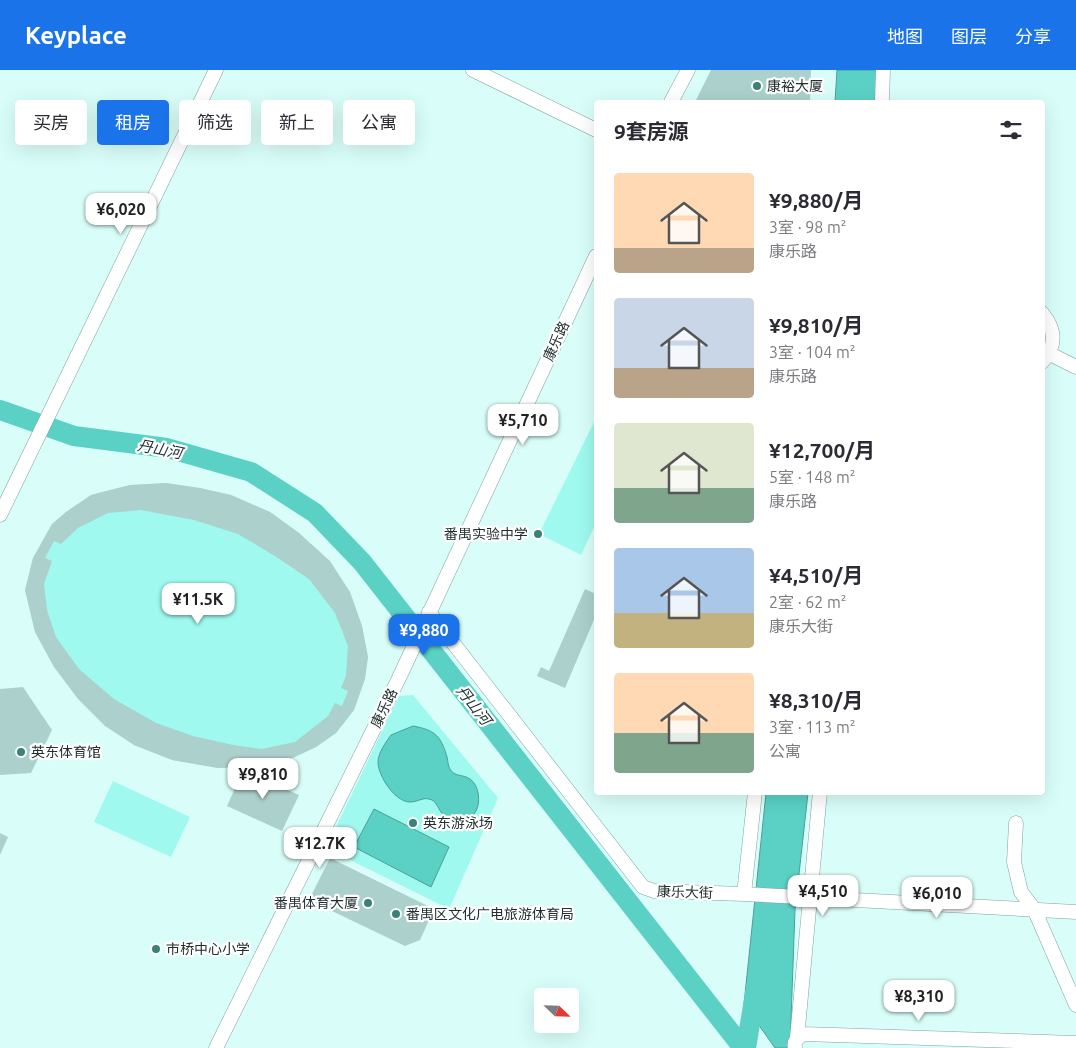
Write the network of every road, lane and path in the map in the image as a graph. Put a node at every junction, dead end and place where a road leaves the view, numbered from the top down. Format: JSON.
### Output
{"nodes":[{"id":1,"x":216,"y":70,"type":"edge"},
{"id":2,"x":473,"y":70,"type":"edge"},
{"id":3,"x":688,"y":70,"type":"edge"},
{"id":4,"x":883,"y":70,"type":"edge"},
{"id":5,"x":672,"y":100,"type":"edge"},
{"id":6,"x":882,"y":100,"type":"edge"},
{"id":7,"x":594,"y":129,"type":"edge"},
{"id":8,"x":594,"y":260,"type":"edge"},
{"id":9,"x":1045,"y":317,"type":"edge"},
{"id":10,"x":1046,"y":358,"type":"edge"},
{"id":11,"x":1076,"y":367,"type":"edge"},
{"id":12,"x":0,"y":516,"type":"edge"},
{"id":13,"x":426,"y":618,"type":"junction"},
{"id":14,"x":755,"y":795,"type":"edge"},
{"id":15,"x":820,"y":795,"type":"edge"},
{"id":16,"x":1016,"y":823,"type":"dead end"},
{"id":17,"x":744,"y":894,"type":"junction"},
{"id":18,"x":805,"y":897,"type":"junction"},
{"id":19,"x":1034,"y":910,"type":"junction"},
{"id":20,"x":1076,"y":912,"type":"edge"},
{"id":21,"x":1076,"y":1005,"type":"edge"},
{"id":22,"x":1076,"y":1043,"type":"edge"},
{"id":23,"x":792,"y":1045,"type":"edge"},
{"id":24,"x":216,"y":1048,"type":"edge"}],
"edges":[{"from":1,"to":12,"type":"street"},
{"from":2,"to":7,"type":"street"},
{"from":3,"to":5,"type":"street"},
{"from":4,"to":6,"type":"street"},
{"from":8,"to":13,"type":"street","name":"康乐路"},
{"from":9,"to":10,"type":"street"},
{"from":10,"to":11,"type":"street"},
{"from":13,"to":17,"type":"street","name":"康乐大街"},
{"from":13,"to":24,"type":"street","name":"康乐路"},
{"from":14,"to":17,"type":"street"},
{"from":15,"to":18,"type":"street"},
{"from":16,"to":19,"type":"street"},
{"from":17,"to":18,"type":"street","name":"康乐大街"},
{"from":18,"to":19,"type":"street","name":"康乐大街"},
{"from":18,"to":23,"type":"street"},
{"from":19,"to":20,"type":"street","name":"康乐大街"},
{"from":19,"to":21,"type":"street"},
{"from":22,"to":23,"type":"street"}]}
